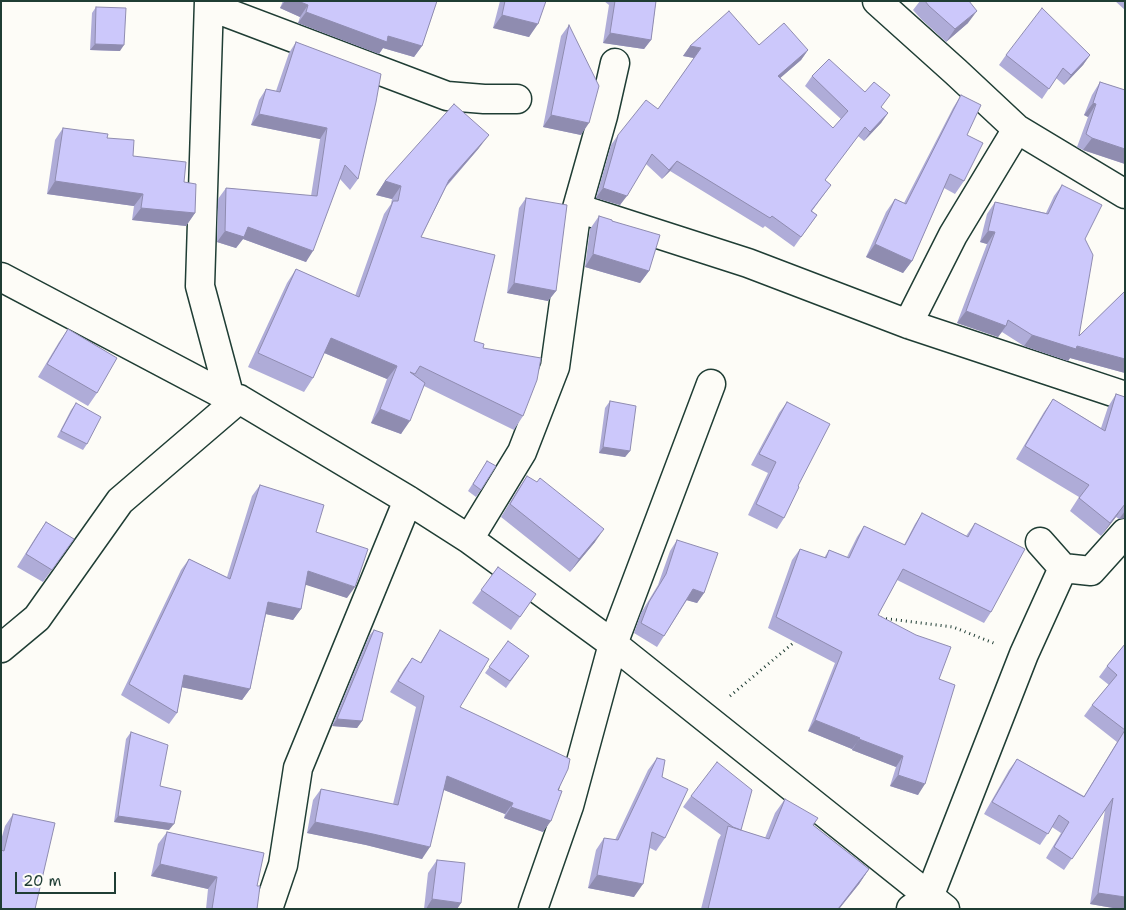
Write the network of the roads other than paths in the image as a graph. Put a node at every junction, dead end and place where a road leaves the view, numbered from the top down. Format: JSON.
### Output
{"nodes":[{"id":1,"x":877,"y":1,"type":"edge"},
{"id":2,"x":209,"y":3,"type":"edge"},
{"id":3,"x":615,"y":63,"type":"dead end"},
{"id":4,"x":517,"y":99,"type":"dead end"},
{"id":5,"x":1017,"y":129,"type":"junction"},
{"id":6,"x":1125,"y":194,"type":"edge"},
{"id":7,"x":577,"y":208,"type":"junction"},
{"id":8,"x":1,"y":277,"type":"edge"},
{"id":9,"x":908,"y":324,"type":"junction"},
{"id":10,"x":711,"y":384,"type":"dead end"},
{"id":11,"x":1125,"y":396,"type":"edge"},
{"id":12,"x":235,"y":398,"type":"junction"},
{"id":13,"x":408,"y":500,"type":"junction"},
{"id":14,"x":469,"y":539,"type":"junction"},
{"id":15,"x":1040,"y":542,"type":"dead end"},
{"id":16,"x":1121,"y":543,"type":"edge"},
{"id":17,"x":1063,"y":568,"type":"junction"},
{"id":18,"x":613,"y":644,"type":"junction"},
{"id":19,"x":1,"y":648,"type":"edge"},
{"id":20,"x":928,"y":905,"type":"edge"},
{"id":21,"x":268,"y":909,"type":"edge"},
{"id":22,"x":533,"y":909,"type":"edge"}],
"edges":[{"from":1,"to":5,"type":"street"},
{"from":2,"to":4,"type":"street"},
{"from":2,"to":12,"type":"street"},
{"from":3,"to":7,"type":"street"},
{"from":5,"to":6,"type":"street"},
{"from":5,"to":9,"type":"street"},
{"from":7,"to":9,"type":"street"},
{"from":7,"to":14,"type":"street"},
{"from":8,"to":12,"type":"street"},
{"from":9,"to":11,"type":"street"},
{"from":10,"to":18,"type":"street"},
{"from":12,"to":13,"type":"street"},
{"from":12,"to":19,"type":"street"},
{"from":13,"to":14,"type":"street"},
{"from":13,"to":21,"type":"street"},
{"from":14,"to":18,"type":"street"},
{"from":15,"to":17,"type":"street"},
{"from":16,"to":17,"type":"street"},
{"from":17,"to":20,"type":"street"},
{"from":18,"to":20,"type":"street"},
{"from":18,"to":22,"type":"street"}]}
